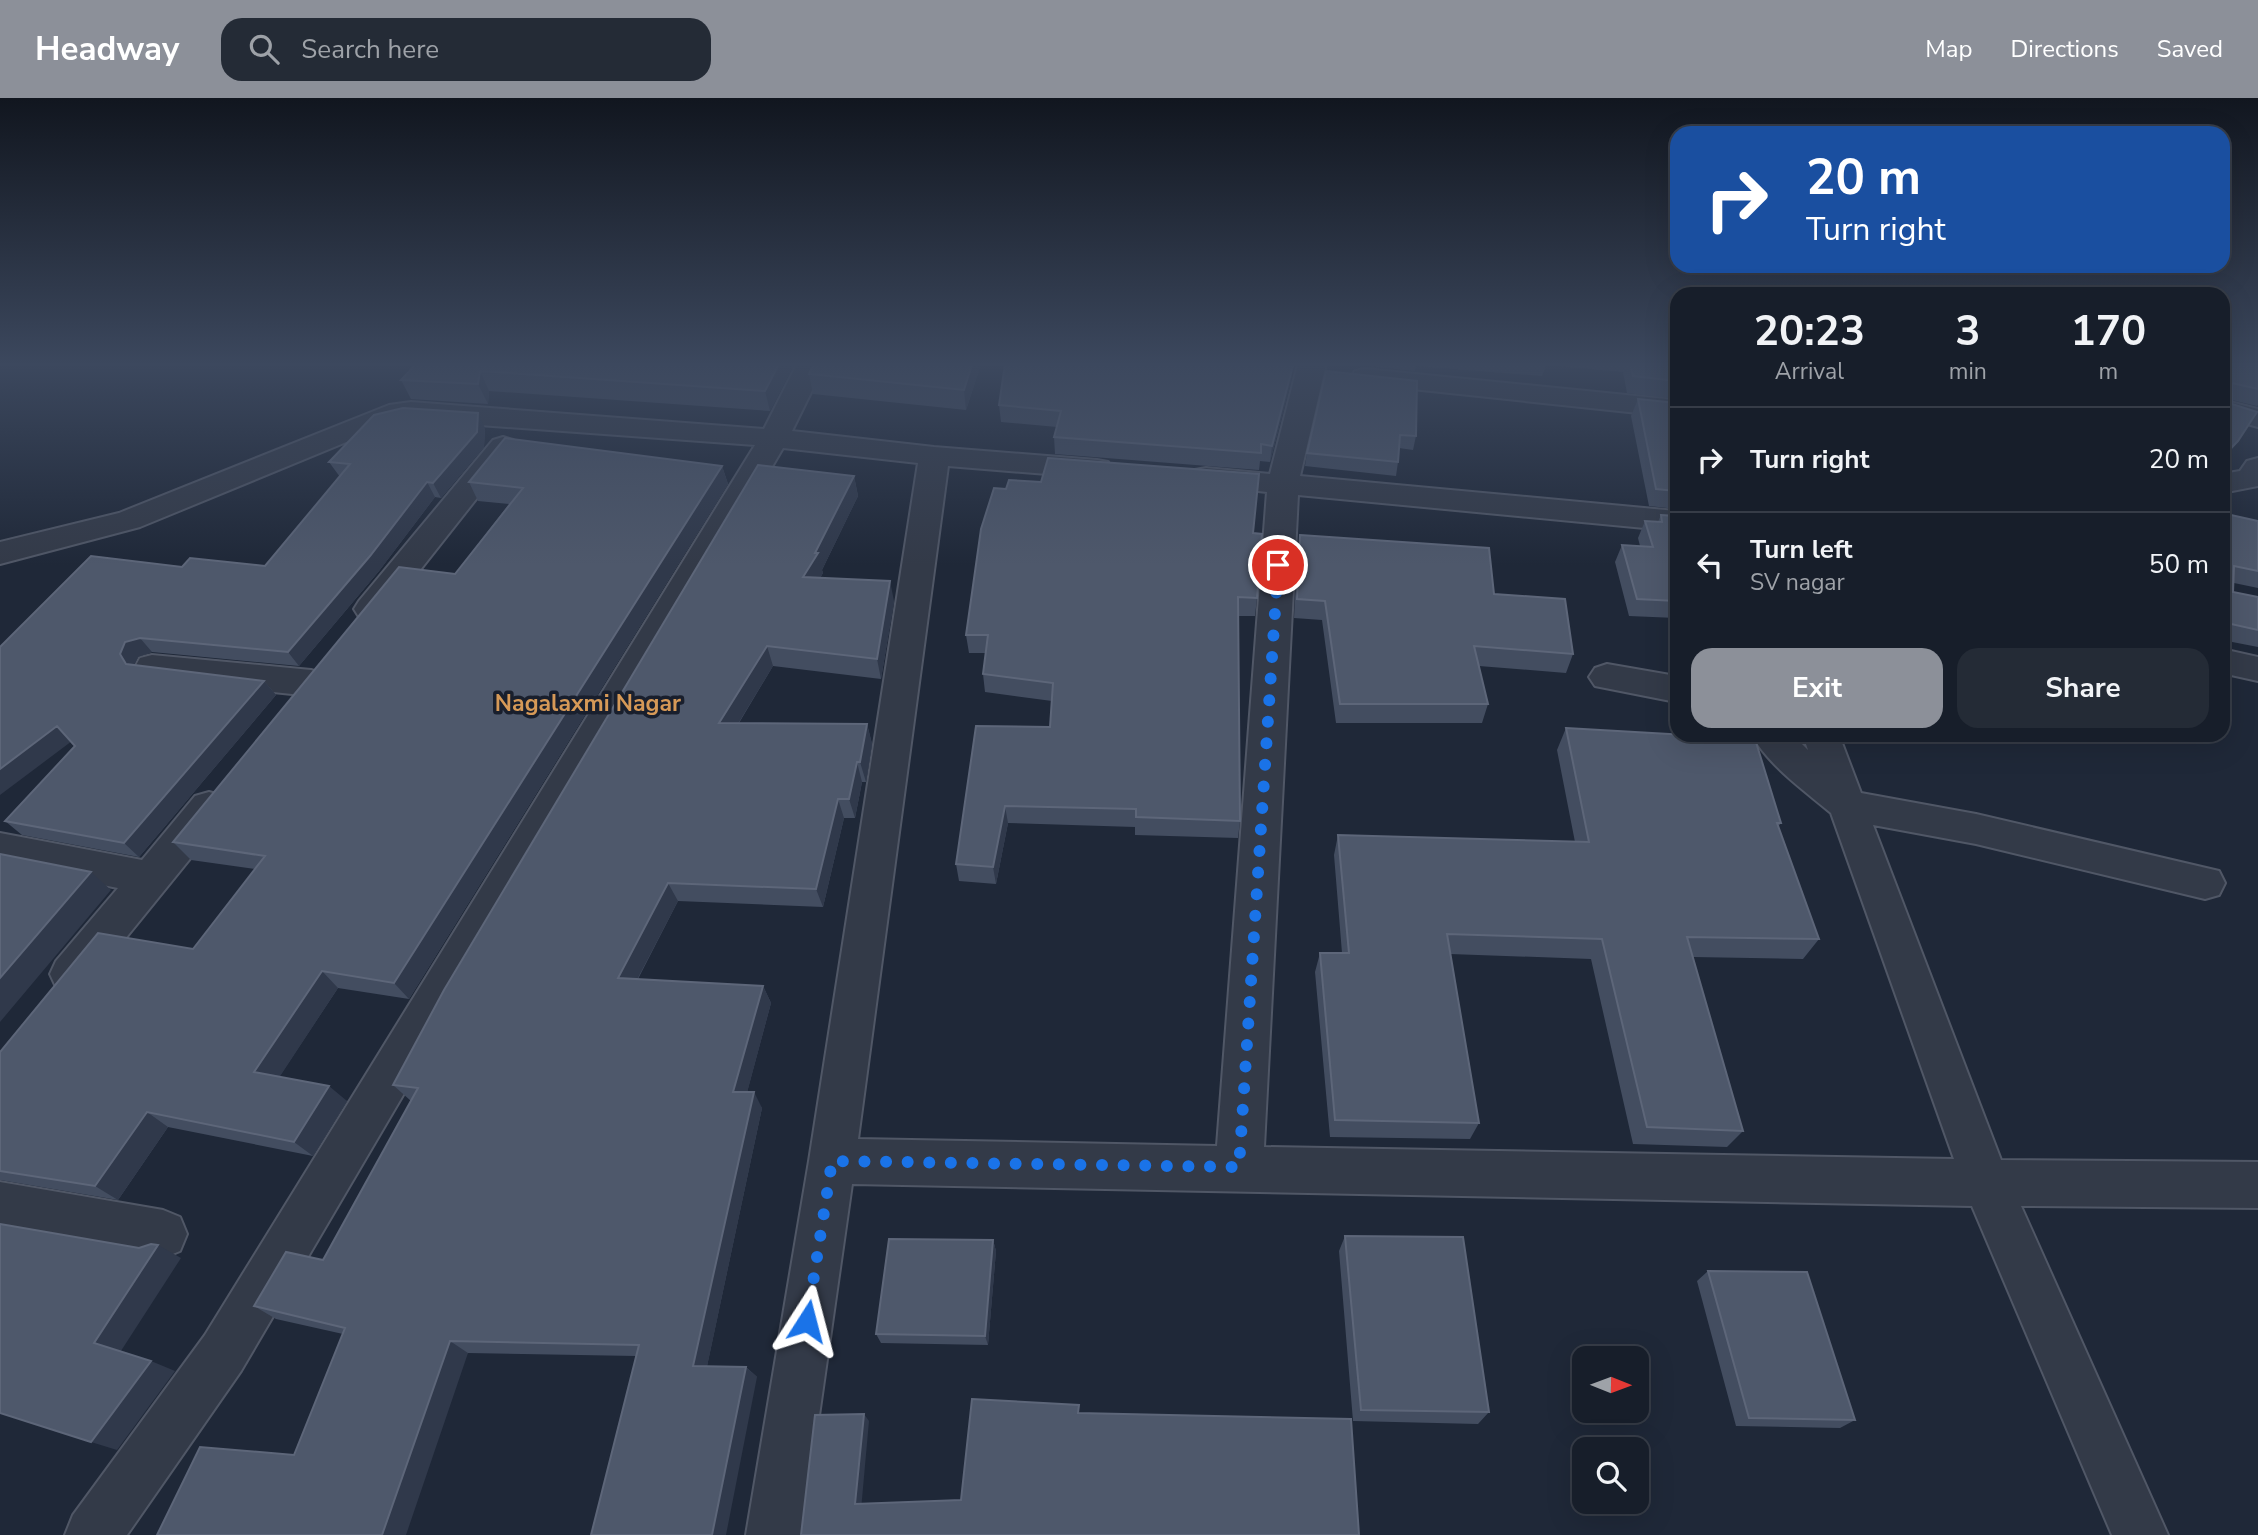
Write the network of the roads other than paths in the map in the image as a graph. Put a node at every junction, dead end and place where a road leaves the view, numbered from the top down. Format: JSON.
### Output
{"nodes":[{"id":1,"x":347,"y":431,"type":"edge"},
{"id":2,"x":516,"y":431,"type":"edge"},
{"id":3,"x":688,"y":431,"type":"edge"},
{"id":4,"x":777,"y":431,"type":"edge"},
{"id":5,"x":1292,"y":431,"type":"edge"},
{"id":6,"x":774,"y":438,"type":"junction"},
{"id":7,"x":934,"y":456,"type":"junction"},
{"id":8,"x":1129,"y":471,"type":"edge"},
{"id":9,"x":1171,"y":475,"type":"edge"},
{"id":10,"x":1283,"y":483,"type":"junction"},
{"id":11,"x":129,"y":520,"type":"junction"},
{"id":12,"x":1670,"y":520,"type":"edge"},
{"id":13,"x":0,"y":552,"type":"edge"},
{"id":14,"x":92,"y":558,"type":"edge"},
{"id":15,"x":354,"y":629,"type":"edge"},
{"id":16,"x":2230,"y":663,"type":"edge"},
{"id":17,"x":152,"y":667,"type":"edge"},
{"id":18,"x":2258,"y":669,"type":"edge"},
{"id":19,"x":1607,"y":677,"type":"dead end"},
{"id":20,"x":1670,"y":688,"type":"edge"},
{"id":21,"x":285,"y":713,"type":"edge"},
{"id":22,"x":1777,"y":742,"type":"edge"},
{"id":23,"x":1824,"y":742,"type":"edge"},
{"id":24,"x":227,"y":786,"type":"edge"},
{"id":25,"x":1847,"y":805,"type":"junction"},
{"id":26,"x":0,"y":849,"type":"edge"},
{"id":27,"x":151,"y":878,"type":"junction"},
{"id":28,"x":2205,"y":883,"type":"dead end"},
{"id":29,"x":53,"y":996,"type":"edge"},
{"id":30,"x":832,"y":1161,"type":"junction"},
{"id":31,"x":1239,"y":1167,"type":"junction"},
{"id":32,"x":1986,"y":1183,"type":"junction"},
{"id":33,"x":2258,"y":1185,"type":"edge"},
{"id":34,"x":0,"y":1206,"type":"edge"},
{"id":35,"x":163,"y":1234,"type":"dead end"},
{"id":36,"x":93,"y":1535,"type":"edge"},
{"id":37,"x":774,"y":1535,"type":"edge"},
{"id":38,"x":2140,"y":1535,"type":"edge"}],
"edges":[{"from":1,"to":11,"type":"street"},
{"from":2,"to":15,"type":"street"},
{"from":3,"to":6,"type":"street"},
{"from":4,"to":6,"type":"street"},
{"from":5,"to":10,"type":"street"},
{"from":6,"to":7,"type":"street"},
{"from":6,"to":36,"type":"street"},
{"from":7,"to":8,"type":"street"},
{"from":7,"to":30,"type":"street"},
{"from":9,"to":10,"type":"street"},
{"from":10,"to":12,"type":"street"},
{"from":10,"to":31,"type":"street"},
{"from":11,"to":13,"type":"street"},
{"from":11,"to":14,"type":"street"},
{"from":16,"to":18,"type":"street"},
{"from":17,"to":21,"type":"street"},
{"from":19,"to":20,"type":"street"},
{"from":22,"to":25,"type":"street"},
{"from":23,"to":25,"type":"street"},
{"from":24,"to":27,"type":"street"},
{"from":25,"to":28,"type":"street"},
{"from":25,"to":32,"type":"street"},
{"from":26,"to":27,"type":"street"},
{"from":27,"to":29,"type":"street"},
{"from":30,"to":31,"type":"street"},
{"from":30,"to":37,"type":"street"},
{"from":31,"to":32,"type":"street"},
{"from":32,"to":33,"type":"street"},
{"from":32,"to":38,"type":"street"},
{"from":34,"to":35,"type":"street"}]}
